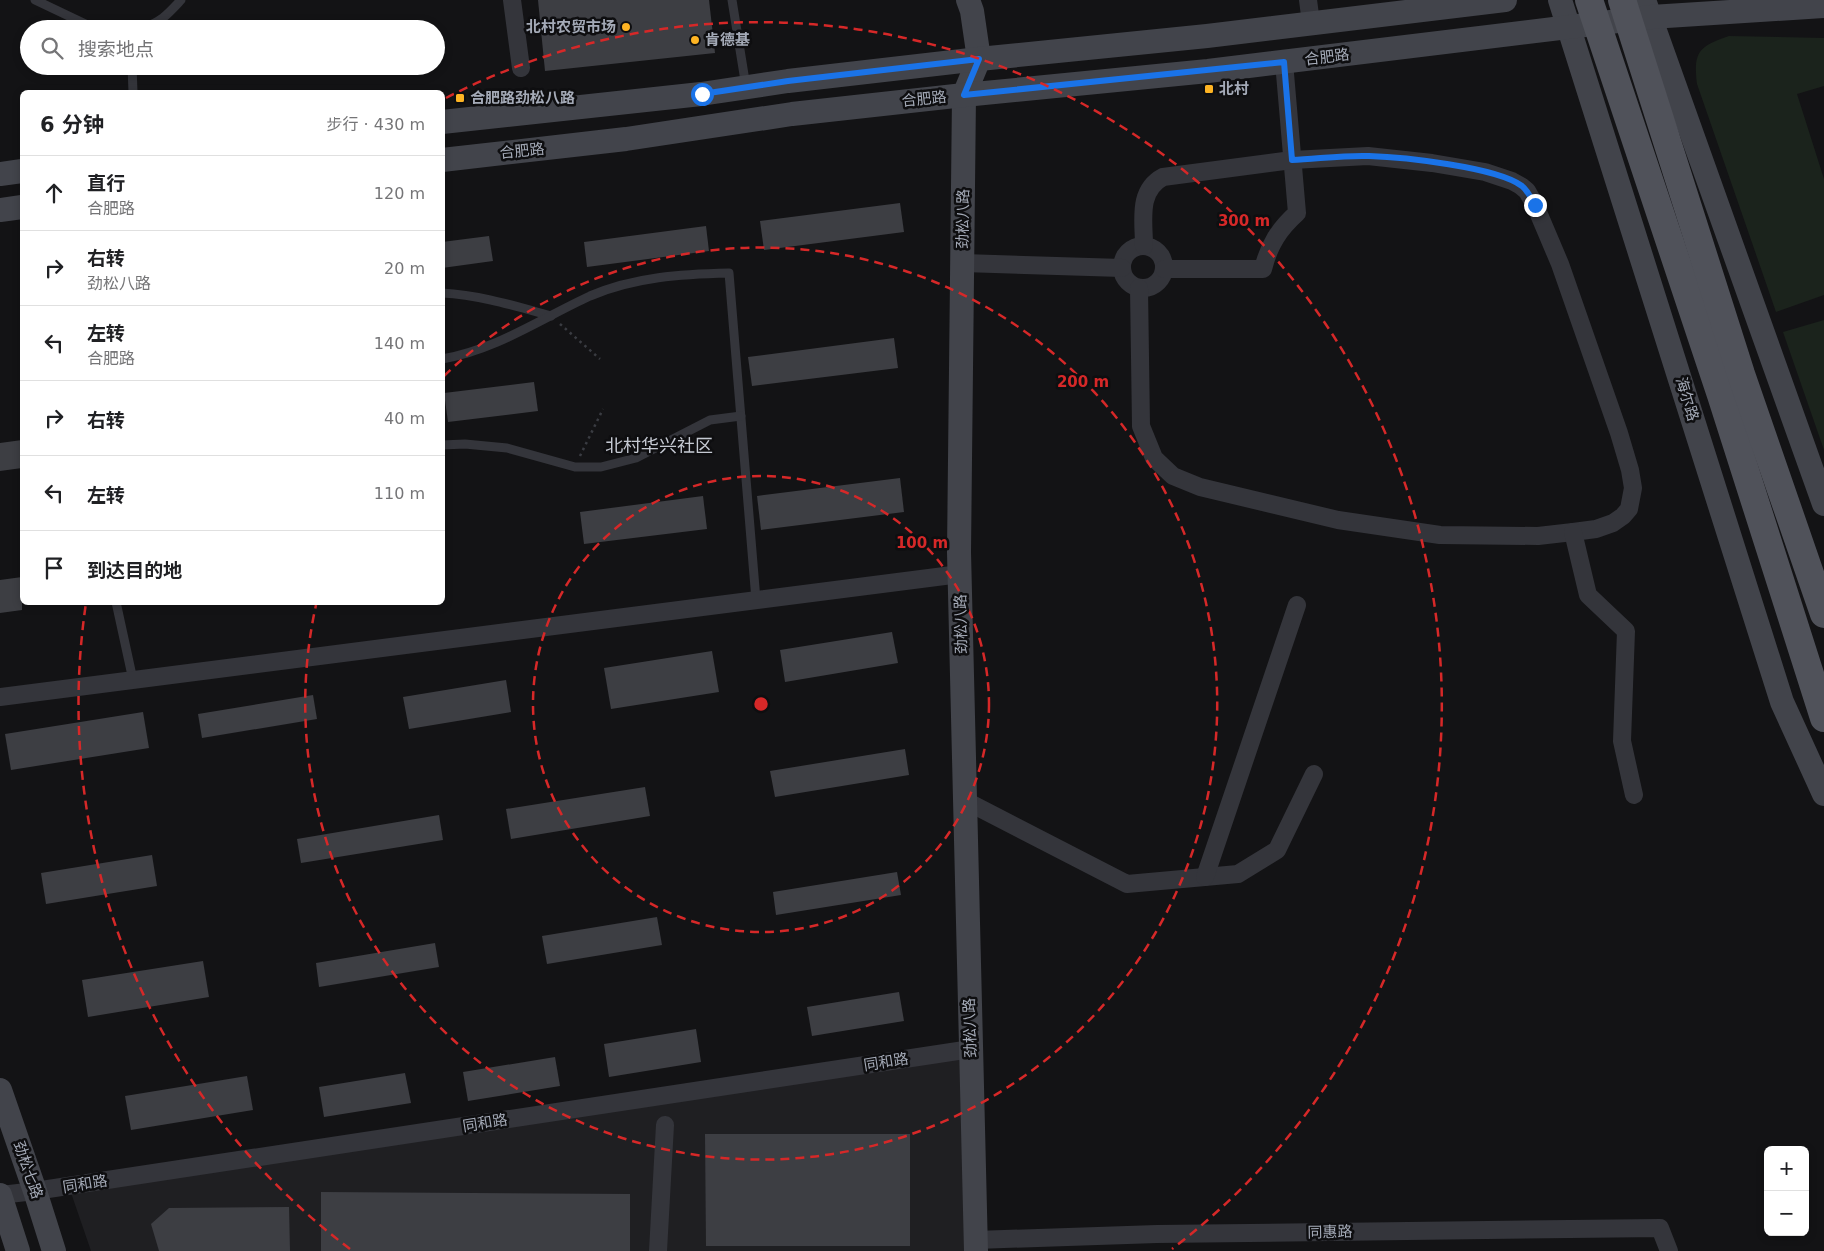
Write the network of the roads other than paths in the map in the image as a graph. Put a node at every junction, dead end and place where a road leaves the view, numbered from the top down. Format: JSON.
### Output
{"nodes":[{"id":1,"x":35,"y":0,"type":"edge"},
{"id":2,"x":181,"y":0,"type":"edge"},
{"id":3,"x":512,"y":0,"type":"edge"},
{"id":4,"x":732,"y":0,"type":"edge"},
{"id":5,"x":968,"y":0,"type":"edge"},
{"id":6,"x":1308,"y":0,"type":"edge"},
{"id":7,"x":1505,"y":0,"type":"edge"},
{"id":8,"x":1560,"y":0,"type":"edge"},
{"id":9,"x":1589,"y":0,"type":"edge"},
{"id":10,"x":1622,"y":0,"type":"edge"},
{"id":11,"x":1824,"y":6,"type":"edge"},
{"id":12,"x":1647,"y":8,"type":"edge"},
{"id":13,"x":77,"y":20,"type":"edge"},
{"id":14,"x":162,"y":20,"type":"edge"},
{"id":15,"x":1311,"y":23,"type":"junction"},
{"id":16,"x":1569,"y":27,"type":"junction"},
{"id":17,"x":979,"y":59,"type":"junction"},
{"id":18,"x":1284,"y":62,"type":"junction"},
{"id":19,"x":520,"y":68,"type":"dead end"},
{"id":20,"x":132,"y":75,"type":"edge"},
{"id":21,"x":746,"y":87,"type":"junction"},
{"id":22,"x":133,"y":90,"type":"edge"},
{"id":23,"x":964,"y":95,"type":"junction"},
{"id":24,"x":445,"y":122,"type":"edge"},
{"id":25,"x":445,"y":160,"type":"edge"},
{"id":26,"x":1292,"y":160,"type":"junction"},
{"id":27,"x":20,"y":171,"type":"edge"},
{"id":28,"x":0,"y":174,"type":"edge"},
{"id":29,"x":20,"y":207,"type":"edge"},
{"id":30,"x":0,"y":210,"type":"edge"},
{"id":31,"x":1144,"y":246,"type":"junction"},
{"id":32,"x":963,"y":263,"type":"junction"},
{"id":33,"x":1122,"y":268,"type":"junction"},
{"id":34,"x":1164,"y":269,"type":"junction"},
{"id":35,"x":1139,"y":288,"type":"junction"},
{"id":36,"x":445,"y":293,"type":"edge"},
{"id":37,"x":551,"y":316,"type":"junction"},
{"id":38,"x":445,"y":358,"type":"edge"},
{"id":39,"x":741,"y":416,"type":"junction"},
{"id":40,"x":445,"y":445,"type":"edge"},
{"id":41,"x":1824,"y":504,"type":"edge"},
{"id":42,"x":1573,"y":532,"type":"junction"},
{"id":43,"x":960,"y":574,"type":"junction"},
{"id":44,"x":756,"y":600,"type":"junction"},
{"id":45,"x":117,"y":605,"type":"edge"},
{"id":46,"x":1297,"y":605,"type":"dead end"},
{"id":47,"x":1824,"y":614,"type":"edge"},
{"id":48,"x":133,"y":680,"type":"junction"},
{"id":49,"x":0,"y":697,"type":"edge"},
{"id":50,"x":1824,"y":718,"type":"edge"},
{"id":51,"x":1314,"y":774,"type":"dead end"},
{"id":52,"x":1824,"y":794,"type":"edge"},
{"id":53,"x":1634,"y":795,"type":"dead end"},
{"id":54,"x":964,"y":800,"type":"junction"},
{"id":55,"x":1206,"y":877,"type":"junction"},
{"id":56,"x":971,"y":1049,"type":"junction"},
{"id":57,"x":0,"y":1090,"type":"edge"},
{"id":58,"x":665,"y":1125,"type":"dead end"},
{"id":59,"x":35,"y":1191,"type":"junction"},
{"id":60,"x":0,"y":1195,"type":"edge"},
{"id":61,"x":976,"y":1246,"type":"edge"},
{"id":62,"x":18,"y":1251,"type":"edge"},
{"id":63,"x":54,"y":1251,"type":"edge"},
{"id":64,"x":658,"y":1251,"type":"edge"},
{"id":65,"x":1669,"y":1251,"type":"edge"}],
"edges":[{"from":1,"to":13,"type":"lane"},
{"from":2,"to":14,"type":"lane"},
{"from":3,"to":19,"type":"street"},
{"from":4,"to":21,"type":"lane"},
{"from":5,"to":17,"type":"main road"},
{"from":6,"to":15,"type":"street"},
{"from":7,"to":15,"type":"main road"},
{"from":8,"to":16,"type":"main road","name":"海尔路"},
{"from":9,"to":50,"type":"main road"},
{"from":10,"to":47,"type":"main road"},
{"from":11,"to":12,"type":"main road","name":"合肥路"},
{"from":12,"to":16,"type":"main road","name":"合肥路"},
{"from":12,"to":41,"type":"main road"},
{"from":15,"to":17,"type":"main road"},
{"from":16,"to":18,"type":"main road","name":"合肥路"},
{"from":16,"to":52,"type":"main road","name":"海尔路"},
{"from":17,"to":21,"type":"main road"},
{"from":17,"to":23,"type":"main road","name":"劲松八路"},
{"from":18,"to":23,"type":"main road","name":"合肥路"},
{"from":18,"to":26,"type":"street"},
{"from":20,"to":22,"type":"lane"},
{"from":21,"to":24,"type":"main road"},
{"from":23,"to":25,"type":"main road","name":"合肥路"},
{"from":23,"to":32,"type":"main road","name":"劲松八路"},
{"from":26,"to":31,"type":"street"},
{"from":26,"to":34,"type":"street"},
{"from":26,"to":42,"type":"street"},
{"from":27,"to":28,"type":"main road"},
{"from":29,"to":30,"type":"main road"},
{"from":31,"to":33,"type":"street"},
{"from":31,"to":34,"type":"street"},
{"from":32,"to":33,"type":"street"},
{"from":32,"to":43,"type":"main road","name":"劲松八路"},
{"from":33,"to":35,"type":"street"},
{"from":34,"to":35,"type":"street"},
{"from":35,"to":42,"type":"street"},
{"from":36,"to":37,"type":"lane"},
{"from":37,"to":38,"type":"lane"},
{"from":37,"to":39,"type":"lane"},
{"from":39,"to":40,"type":"lane"},
{"from":39,"to":44,"type":"lane"},
{"from":42,"to":53,"type":"street"},
{"from":43,"to":44,"type":"street"},
{"from":43,"to":54,"type":"main road","name":"劲松八路"},
{"from":44,"to":48,"type":"street"},
{"from":45,"to":48,"type":"lane"},
{"from":46,"to":55,"type":"street"},
{"from":48,"to":49,"type":"street"},
{"from":51,"to":55,"type":"street"},
{"from":54,"to":55,"type":"street"},
{"from":54,"to":56,"type":"main road","name":"劲松八路"},
{"from":56,"to":59,"type":"street","name":"同和路"},
{"from":56,"to":61,"type":"main road","name":"劲松八路"},
{"from":57,"to":59,"type":"main road","name":"劲松七路"},
{"from":58,"to":64,"type":"street"},
{"from":59,"to":60,"type":"street","name":"同和路"},
{"from":59,"to":63,"type":"main road","name":"劲松七路"},
{"from":60,"to":62,"type":"main road"},
{"from":61,"to":65,"type":"street","name":"同惠路"}]}
